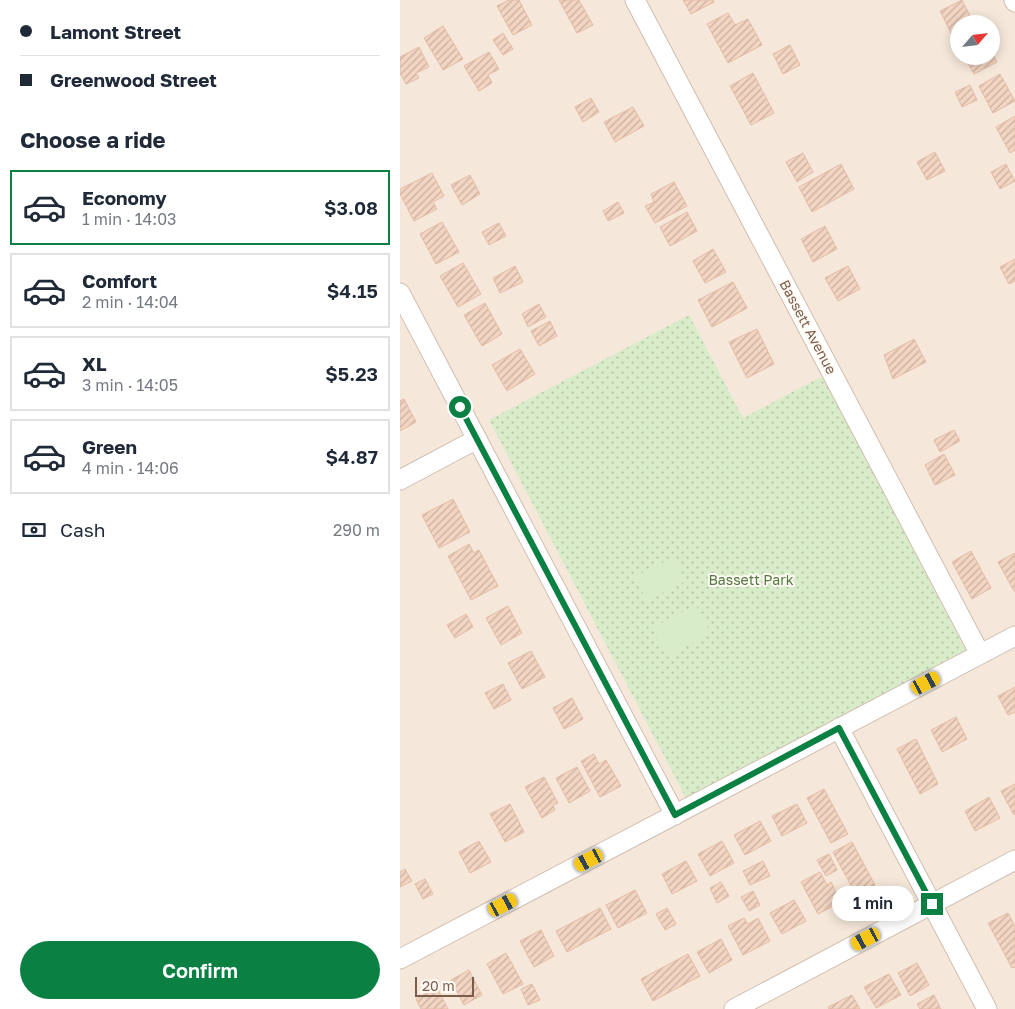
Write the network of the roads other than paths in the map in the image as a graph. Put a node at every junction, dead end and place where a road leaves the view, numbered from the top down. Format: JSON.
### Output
{"nodes":[{"id":1,"x":635,"y":0,"type":"edge"},
{"id":2,"x":400,"y":293,"type":"edge"},
{"id":3,"x":477,"y":439,"type":"junction"},
{"id":4,"x":400,"y":480,"type":"edge"},
{"id":5,"x":1015,"y":636,"type":"edge"},
{"id":6,"x":980,"y":654,"type":"junction"},
{"id":7,"x":839,"y":728,"type":"junction"},
{"id":8,"x":675,"y":815,"type":"junction"},
{"id":9,"x":1015,"y":860,"type":"edge"},
{"id":10,"x":932,"y":904,"type":"junction"},
{"id":11,"x":400,"y":959,"type":"edge"},
{"id":12,"x":734,"y":1009,"type":"edge"},
{"id":13,"x":987,"y":1009,"type":"edge"}],
"edges":[{"from":1,"to":6,"type":"street","name":"Bassett Avenue"},
{"from":2,"to":3,"type":"street"},
{"from":3,"to":4,"type":"street"},
{"from":3,"to":8,"type":"street"},
{"from":5,"to":6,"type":"street"},
{"from":6,"to":7,"type":"street"},
{"from":7,"to":8,"type":"street"},
{"from":7,"to":10,"type":"street"},
{"from":8,"to":11,"type":"street"},
{"from":9,"to":10,"type":"street"},
{"from":10,"to":12,"type":"street"},
{"from":10,"to":13,"type":"street"}]}
